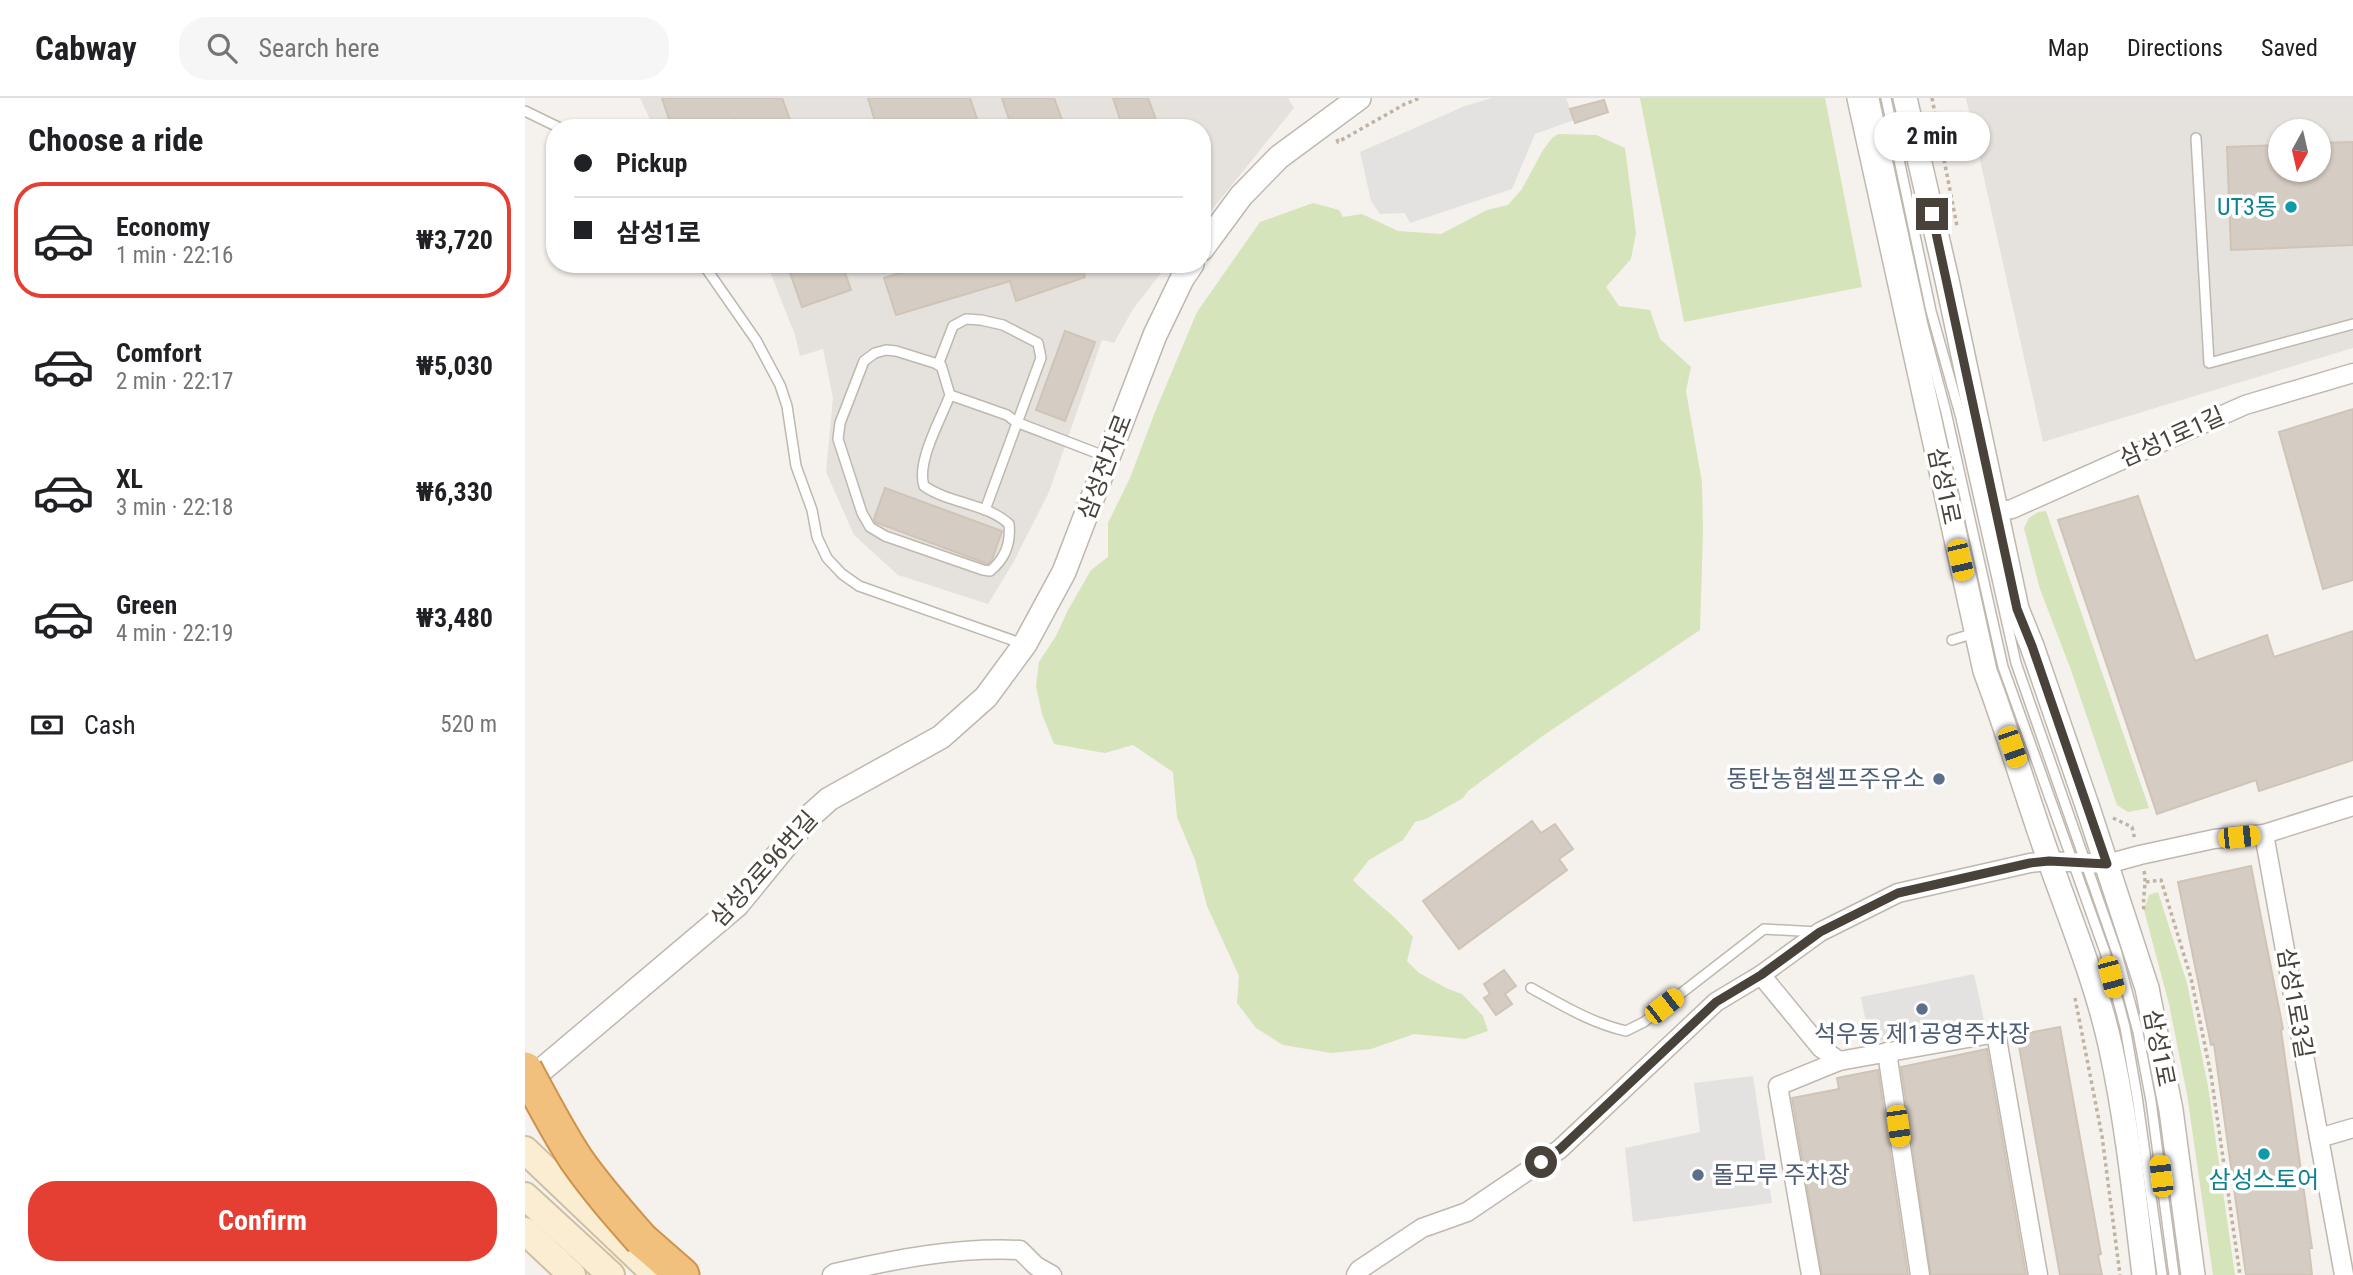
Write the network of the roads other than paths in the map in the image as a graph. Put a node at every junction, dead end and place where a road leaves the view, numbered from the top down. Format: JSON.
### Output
{"nodes":[{"id":1,"x":1859,"y":98,"type":"edge"},
{"id":2,"x":1874,"y":98,"type":"edge"},
{"id":3,"x":1886,"y":98,"type":"edge"},
{"id":4,"x":1905,"y":98,"type":"edge"},
{"id":5,"x":1356,"y":99,"type":"edge"},
{"id":6,"x":525,"y":111,"type":"edge"},
{"id":7,"x":546,"y":121,"type":"edge"},
{"id":8,"x":2196,"y":138,"type":"dead end"},
{"id":9,"x":1211,"y":237,"type":"edge"},
{"id":10,"x":709,"y":273,"type":"edge"},
{"id":11,"x":1186,"y":273,"type":"edge"},
{"id":12,"x":2353,"y":324,"type":"edge"},
{"id":13,"x":938,"y":365,"type":"junction"},
{"id":14,"x":2353,"y":373,"type":"edge"},
{"id":15,"x":950,"y":395,"type":"junction"},
{"id":16,"x":1016,"y":422,"type":"junction"},
{"id":17,"x":1109,"y":457,"type":"junction"},
{"id":18,"x":985,"y":510,"type":"junction"},
{"id":19,"x":1996,"y":512,"type":"junction"},
{"id":20,"x":1976,"y":633,"type":"junction"},
{"id":21,"x":1952,"y":640,"type":"dead end"},
{"id":22,"x":1025,"y":644,"type":"junction"},
{"id":23,"x":1008,"y":666,"type":"joint"},
{"id":24,"x":2353,"y":806,"type":"edge"},
{"id":25,"x":2265,"y":834,"type":"junction"},
{"id":26,"x":2049,"y":861,"type":"junction"},
{"id":27,"x":2089,"y":863,"type":"junction"},
{"id":28,"x":1820,"y":932,"type":"junction"},
{"id":29,"x":1761,"y":975,"type":"junction"},
{"id":30,"x":1531,"y":988,"type":"dead end"},
{"id":31,"x":1887,"y":1052,"type":"junction"},
{"id":32,"x":1839,"y":1061,"type":"junction"},
{"id":33,"x":525,"y":1069,"type":"edge"},
{"id":34,"x":525,"y":1084,"type":"edge"},
{"id":35,"x":2353,"y":1128,"type":"edge"},
{"id":36,"x":2319,"y":1138,"type":"junction"},
{"id":37,"x":525,"y":1150,"type":"edge"},
{"id":38,"x":525,"y":1196,"type":"edge"},
{"id":39,"x":525,"y":1231,"type":"edge"},
{"id":40,"x":525,"y":1244,"type":"edge"},
{"id":41,"x":564,"y":1268,"type":"edge"},
{"id":42,"x":611,"y":1275,"type":"edge"},
{"id":43,"x":656,"y":1275,"type":"edge"},
{"id":44,"x":682,"y":1275,"type":"edge"},
{"id":45,"x":832,"y":1275,"type":"edge"},
{"id":46,"x":1052,"y":1275,"type":"edge"},
{"id":47,"x":1356,"y":1275,"type":"edge"},
{"id":48,"x":1811,"y":1275,"type":"edge"},
{"id":49,"x":1920,"y":1275,"type":"edge"},
{"id":50,"x":2038,"y":1275,"type":"edge"},
{"id":51,"x":2144,"y":1275,"type":"edge"},
{"id":52,"x":2162,"y":1275,"type":"edge"},
{"id":53,"x":2174,"y":1275,"type":"edge"},
{"id":54,"x":2193,"y":1275,"type":"edge"},
{"id":55,"x":2344,"y":1275,"type":"edge"}],
"edges":[{"from":1,"to":20,"type":"street","name":"삼성1로"},
{"from":2,"to":27,"type":"lane"},
{"from":3,"to":27,"type":"lane"},
{"from":4,"to":19,"type":"street","name":"삼성1로"},
{"from":5,"to":9,"type":"street"},
{"from":6,"to":7,"type":"lane"},
{"from":8,"to":12,"type":"lane"},
{"from":10,"to":22,"type":"lane"},
{"from":11,"to":17,"type":"street","name":"삼성전자로"},
{"from":13,"to":15,"type":"lane"},
{"from":13,"to":16,"type":"lane"},
{"from":13,"to":18,"type":"lane"},
{"from":14,"to":19,"type":"street","name":"삼성1로1길"},
{"from":15,"to":16,"type":"lane"},
{"from":15,"to":18,"type":"lane"},
{"from":16,"to":17,"type":"lane"},
{"from":16,"to":18,"type":"lane"},
{"from":17,"to":22,"type":"street","name":"삼성전자로"},
{"from":19,"to":27,"type":"street","name":"삼성1로"},
{"from":20,"to":21,"type":"lane"},
{"from":20,"to":26,"type":"street","name":"삼성1로"},
{"from":22,"to":23,"type":"street","name":"삼성전자로"},
{"from":23,"to":34,"type":"street","name":"삼성2로96번길"},
{"from":24,"to":25,"type":"street"},
{"from":25,"to":27,"type":"street"},
{"from":25,"to":36,"type":"street","name":"삼성1로3길"},
{"from":26,"to":27,"type":"street"},
{"from":26,"to":28,"type":"street"},
{"from":26,"to":51,"type":"street","name":"삼성1로"},
{"from":27,"to":52,"type":"lane"},
{"from":27,"to":53,"type":"lane"},
{"from":27,"to":54,"type":"street","name":"삼성1로"},
{"from":28,"to":29,"type":"street"},
{"from":28,"to":30,"type":"lane"},
{"from":29,"to":32,"type":"street"},
{"from":29,"to":47,"type":"street"},
{"from":31,"to":32,"type":"street"},
{"from":31,"to":49,"type":"street"},
{"from":31,"to":50,"type":"street"},
{"from":32,"to":48,"type":"street"},
{"from":33,"to":44,"type":"highway","bridge":true},
{"from":35,"to":36,"type":"street"},
{"from":36,"to":55,"type":"street","name":"삼성1로3길"},
{"from":37,"to":43,"type":"main road"},
{"from":38,"to":42,"type":"main road"},
{"from":39,"to":41,"type":"main road"},
{"from":40,"to":41,"type":"main road"},
{"from":45,"to":46,"type":"street"}]}
